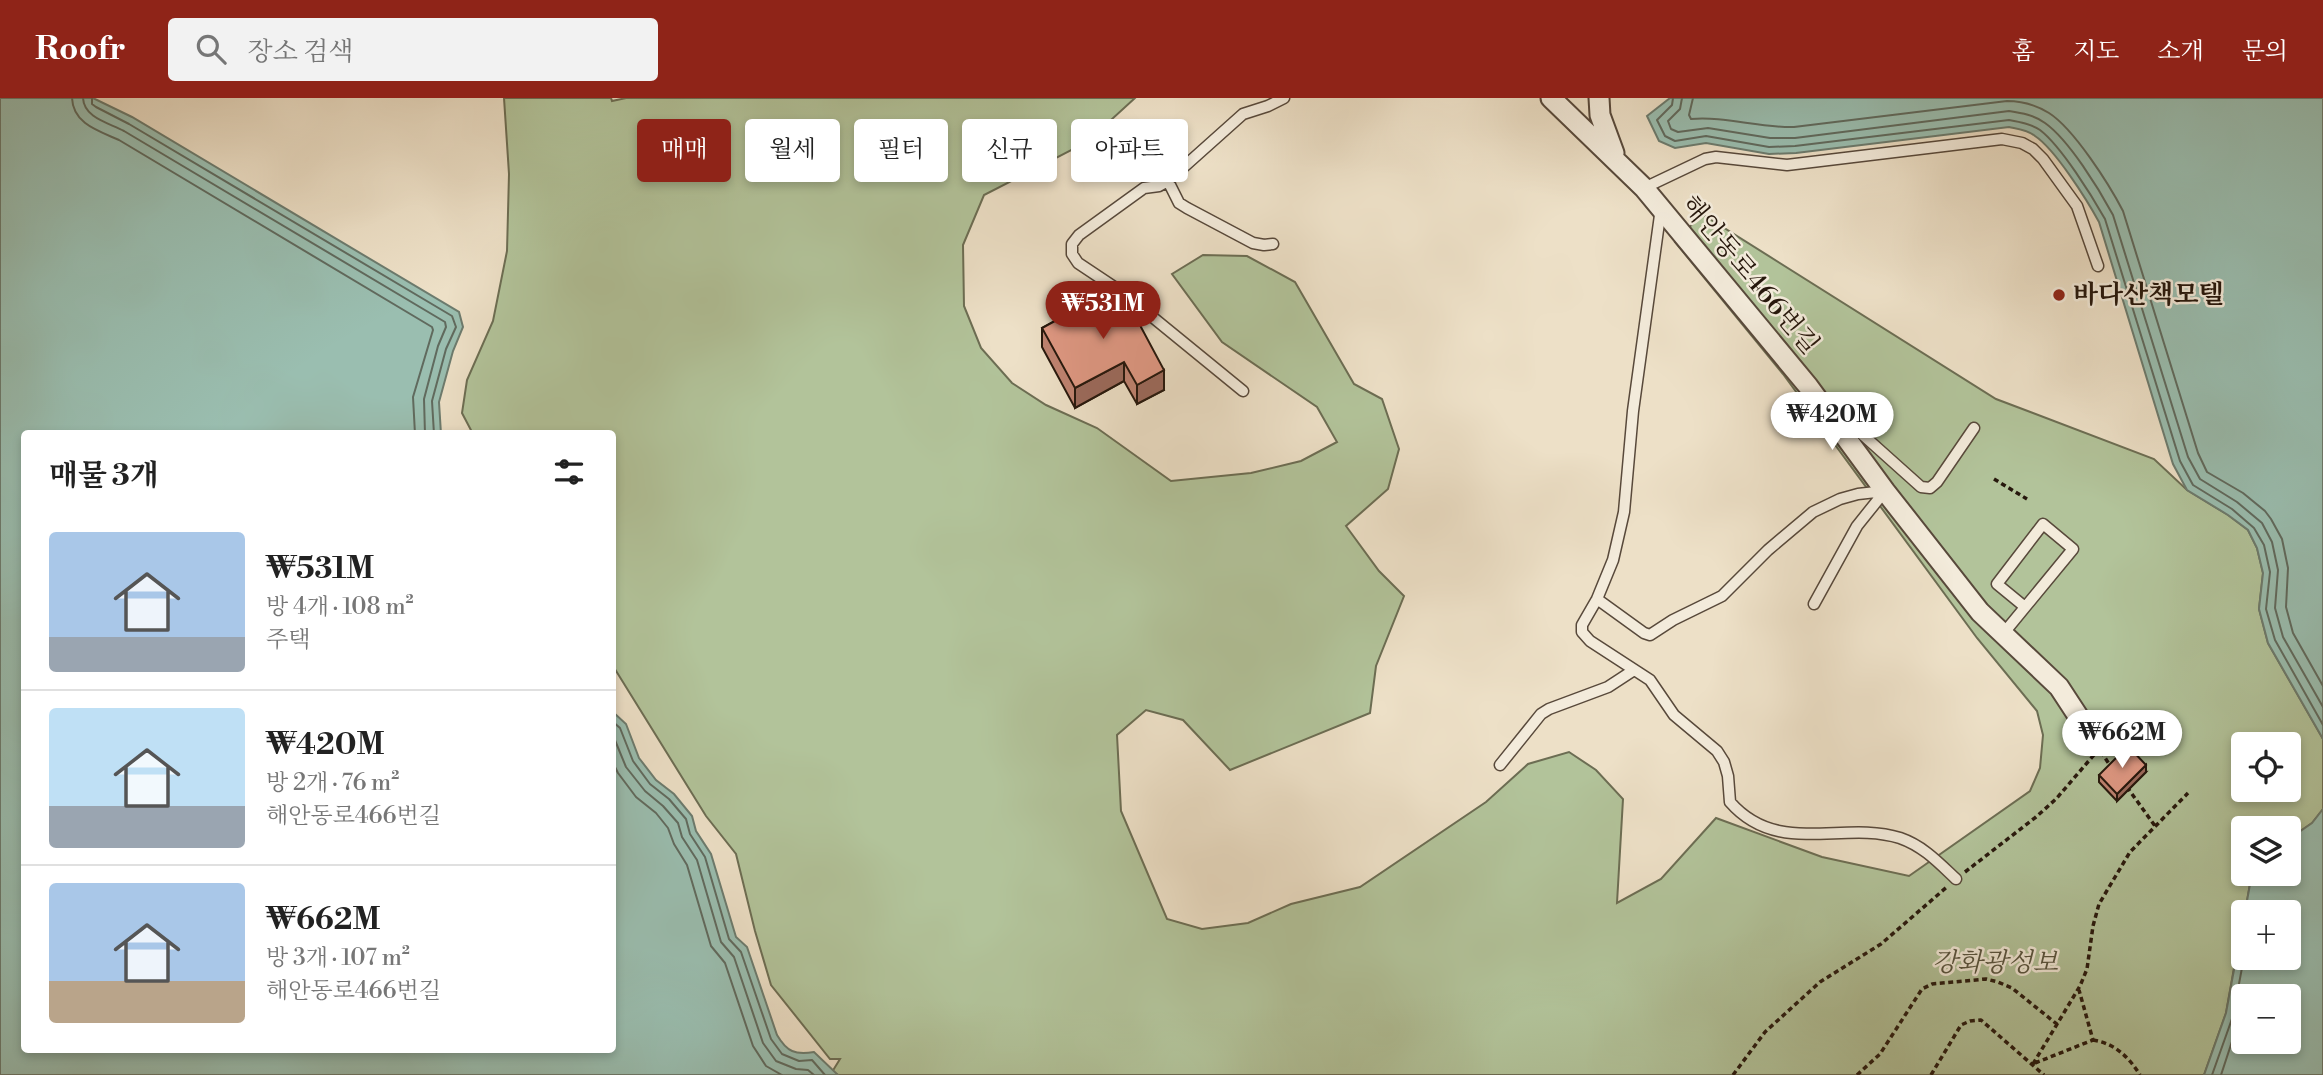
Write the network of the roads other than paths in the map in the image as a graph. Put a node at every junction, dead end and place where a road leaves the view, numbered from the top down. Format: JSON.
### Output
{"nodes":[{"id":1,"x":1284,"y":98,"type":"edge"},
{"id":2,"x":1551,"y":98,"type":"edge"},
{"id":3,"x":1599,"y":98,"type":"edge"},
{"id":4,"x":1617,"y":161,"type":"junction"},
{"id":5,"x":1188,"y":163,"type":"edge"},
{"id":6,"x":1166,"y":182,"type":"edge"},
{"id":7,"x":1168,"y":182,"type":"edge"},
{"id":8,"x":1644,"y":188,"type":"junction"},
{"id":9,"x":1661,"y":208,"type":"junction"},
{"id":10,"x":1273,"y":244,"type":"dead end"},
{"id":11,"x":2098,"y":266,"type":"dead end"},
{"id":12,"x":1808,"y":386,"type":"junction"},
{"id":13,"x":1243,"y":391,"type":"dead end"},
{"id":14,"x":1975,"y":428,"type":"dead end"},
{"id":15,"x":1885,"y":491,"type":"junction"},
{"id":16,"x":1597,"y":599,"type":"junction"},
{"id":17,"x":1814,"y":604,"type":"dead end"},
{"id":18,"x":2025,"y":607,"type":"junction"},
{"id":19,"x":2003,"y":634,"type":"junction"},
{"id":20,"x":1634,"y":670,"type":"junction"},
{"id":21,"x":2078,"y":716,"type":"road end"},
{"id":22,"x":1500,"y":765,"type":"dead end"},
{"id":23,"x":1956,"y":879,"type":"road end"}],
"edges":[{"from":1,"to":5,"type":"lane"},
{"from":2,"to":4,"type":"street","name":"해안동로466번길"},
{"from":3,"to":4,"type":"street"},
{"from":4,"to":8,"type":"street","name":"해안동로466번길"},
{"from":6,"to":13,"type":"lane"},
{"from":7,"to":10,"type":"lane"},
{"from":8,"to":9,"type":"street","name":"해안동로466번길"},
{"from":8,"to":11,"type":"lane"},
{"from":9,"to":12,"type":"street","name":"해안동로466번길"},
{"from":9,"to":16,"type":"lane"},
{"from":12,"to":14,"type":"lane"},
{"from":12,"to":15,"type":"street","name":"해안동로466번길"},
{"from":15,"to":16,"type":"lane"},
{"from":15,"to":17,"type":"lane"},
{"from":15,"to":19,"type":"street","name":"해안동로466번길"},
{"from":16,"to":20,"type":"lane"},
{"from":18,"to":18,"type":"lane"},
{"from":18,"to":19,"type":"lane"},
{"from":19,"to":21,"type":"street","name":"해안동로466번길"},
{"from":20,"to":22,"type":"lane"},
{"from":20,"to":23,"type":"lane"}]}
